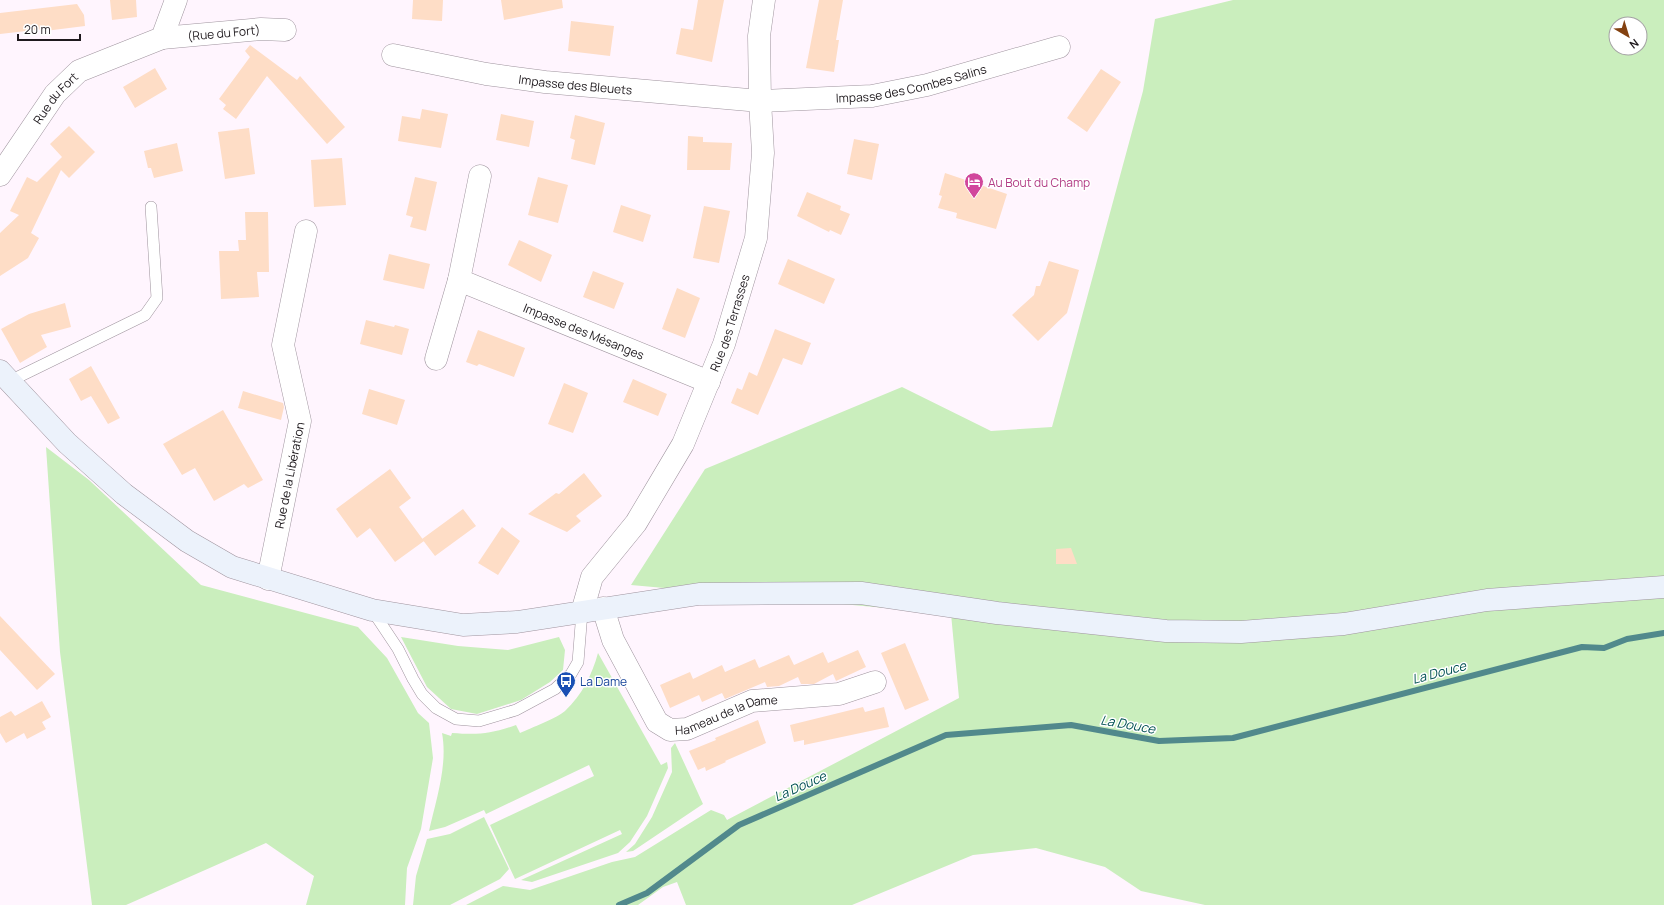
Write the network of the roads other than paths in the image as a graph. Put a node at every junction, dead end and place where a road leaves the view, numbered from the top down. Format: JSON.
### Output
{"nodes":[{"id":1,"x":176,"y":0,"type":"edge"},
{"id":2,"x":764,"y":0,"type":"edge"},
{"id":3,"x":285,"y":30,"type":"dead end"},
{"id":4,"x":162,"y":38,"type":"junction"},
{"id":5,"x":1059,"y":47,"type":"dead end"},
{"id":6,"x":393,"y":55,"type":"dead end"},
{"id":7,"x":760,"y":101,"type":"junction"},
{"id":8,"x":0,"y":175,"type":"edge"},
{"id":9,"x":480,"y":176,"type":"dead end"},
{"id":10,"x":151,"y":207,"type":"dead end"},
{"id":11,"x":306,"y":231,"type":"dead end"},
{"id":12,"x":459,"y":280,"type":"junction"},
{"id":13,"x":436,"y":359,"type":"dead end"},
{"id":14,"x":5,"y":376,"type":"edge"},
{"id":15,"x":709,"y":382,"type":"junction"},
{"id":16,"x":268,"y":579,"type":"junction"},
{"id":17,"x":1664,"y":587,"type":"edge"},
{"id":18,"x":372,"y":610,"type":"junction"},
{"id":19,"x":592,"y":610,"type":"junction"},
{"id":20,"x":875,"y":682,"type":"dead end"}],
"edges":[{"from":1,"to":4,"type":"street"},
{"from":2,"to":7,"type":"street","name":"Rue des Terrasses"},
{"from":3,"to":4,"type":"street","name":"(Rue du Fort)"},
{"from":4,"to":8,"type":"street","name":"Rue du Fort"},
{"from":5,"to":7,"type":"street","name":"Impasse des Combes Salins"},
{"from":6,"to":7,"type":"street","name":"Impasse des Bleuets"},
{"from":7,"to":15,"type":"street","name":"Rue des Terrasses"},
{"from":9,"to":12,"type":"street"},
{"from":10,"to":14,"type":"lane"},
{"from":11,"to":16,"type":"street","name":"Rue de la Libération"},
{"from":12,"to":13,"type":"street"},
{"from":12,"to":15,"type":"street","name":"Impasse des Mésanges"},
{"from":14,"to":16,"type":"street"},
{"from":15,"to":19,"type":"street","name":"Rue des Terrasses"},
{"from":16,"to":18,"type":"street"},
{"from":17,"to":19,"type":"street"},
{"from":18,"to":19,"type":"street"},
{"from":18,"to":19,"type":"lane"},
{"from":19,"to":20,"type":"street","name":"Hameau de la Dame"}]}
